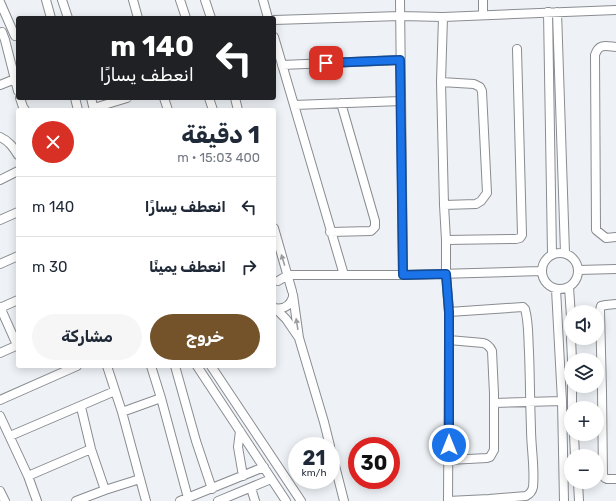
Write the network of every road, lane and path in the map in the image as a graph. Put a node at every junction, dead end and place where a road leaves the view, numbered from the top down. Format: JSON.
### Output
{"nodes":[{"id":1,"x":46,"y":0,"type":"edge"},
{"id":2,"x":62,"y":0,"type":"edge"},
{"id":3,"x":133,"y":0,"type":"edge"},
{"id":4,"x":180,"y":0,"type":"edge"},
{"id":5,"x":205,"y":0,"type":"edge"},
{"id":6,"x":263,"y":0,"type":"edge"},
{"id":7,"x":400,"y":0,"type":"edge"},
{"id":8,"x":483,"y":0,"type":"edge"},
{"id":9,"x":0,"y":2,"type":"edge"},
{"id":10,"x":616,"y":10,"type":"edge"},
{"id":11,"x":548,"y":12,"type":"junction"},
{"id":12,"x":557,"y":12,"type":"junction"},
{"id":13,"x":483,"y":15,"type":"junction"},
{"id":14,"x":50,"y":16,"type":"edge"},
{"id":15,"x":67,"y":16,"type":"edge"},
{"id":16,"x":137,"y":16,"type":"edge"},
{"id":17,"x":185,"y":16,"type":"edge"},
{"id":18,"x":210,"y":16,"type":"edge"},
{"id":19,"x":267,"y":16,"type":"edge"},
{"id":20,"x":400,"y":16,"type":"junction"},
{"id":21,"x":442,"y":17,"type":"junction"},
{"id":22,"x":276,"y":20,"type":"edge"},
{"id":23,"x":14,"y":27,"type":"edge"},
{"id":24,"x":1,"y":32,"type":"edge"},
{"id":25,"x":16,"y":36,"type":"edge"},
{"id":26,"x":3,"y":42,"type":"edge"},
{"id":27,"x":276,"y":44,"type":"edge"},
{"id":28,"x":616,"y":47,"type":"edge"},
{"id":29,"x":517,"y":49,"type":"dead end"},
{"id":30,"x":400,"y":60,"type":"junction"},
{"id":31,"x":282,"y":65,"type":"junction"},
{"id":32,"x":15,"y":79,"type":"junction"},
{"id":33,"x":441,"y":82,"type":"junction"},
{"id":34,"x":16,"y":83,"type":"edge"},
{"id":35,"x":0,"y":85,"type":"edge"},
{"id":36,"x":121,"y":100,"type":"edge"},
{"id":37,"x":401,"y":101,"type":"junction"},
{"id":38,"x":341,"y":103,"type":"junction"},
{"id":39,"x":294,"y":105,"type":"junction"},
{"id":40,"x":97,"y":108,"type":"edge"},
{"id":41,"x":0,"y":137,"type":"edge"},
{"id":42,"x":16,"y":152,"type":"edge"},
{"id":43,"x":16,"y":172,"type":"edge"},
{"id":44,"x":0,"y":180,"type":"edge"},
{"id":45,"x":444,"y":205,"type":"junction"},
{"id":46,"x":16,"y":213,"type":"edge"},
{"id":47,"x":0,"y":220,"type":"edge"},
{"id":48,"x":330,"y":232,"type":"junction"},
{"id":49,"x":276,"y":235,"type":"edge"},
{"id":50,"x":616,"y":237,"type":"edge"},
{"id":51,"x":446,"y":240,"type":"junction"},
{"id":52,"x":565,"y":253,"type":"junction"},
{"id":53,"x":552,"y":254,"type":"junction"},
{"id":54,"x":16,"y":257,"type":"edge"},
{"id":55,"x":0,"y":264,"type":"edge"},
{"id":56,"x":616,"y":269,"type":"edge"},
{"id":57,"x":578,"y":270,"type":"junction"},
{"id":58,"x":542,"y":271,"type":"junction"},
{"id":59,"x":446,"y":274,"type":"junction"},
{"id":60,"x":288,"y":275,"type":"junction"},
{"id":61,"x":344,"y":275,"type":"junction"},
{"id":62,"x":403,"y":275,"type":"junction"},
{"id":63,"x":276,"y":282,"type":"edge"},
{"id":64,"x":569,"y":286,"type":"junction"},
{"id":65,"x":556,"y":289,"type":"junction"},
{"id":66,"x":292,"y":293,"type":"junction"},
{"id":67,"x":16,"y":301,"type":"edge"},
{"id":68,"x":616,"y":304,"type":"edge"},
{"id":69,"x":570,"y":305,"type":"edge"},
{"id":70,"x":0,"y":307,"type":"edge"},
{"id":71,"x":276,"y":308,"type":"edge"},
{"id":72,"x":276,"y":309,"type":"edge"},
{"id":73,"x":449,"y":312,"type":"junction"},
{"id":74,"x":299,"y":338,"type":"junction"},
{"id":75,"x":449,"y":340,"type":"junction"},
{"id":76,"x":16,"y":343,"type":"edge"},
{"id":77,"x":16,"y":345,"type":"edge"},
{"id":78,"x":0,"y":353,"type":"edge"},
{"id":79,"x":72,"y":368,"type":"edge"},
{"id":80,"x":108,"y":368,"type":"edge"},
{"id":81,"x":152,"y":368,"type":"edge"},
{"id":82,"x":176,"y":368,"type":"edge"},
{"id":83,"x":198,"y":368,"type":"edge"},
{"id":84,"x":212,"y":368,"type":"edge"},
{"id":85,"x":115,"y":391,"type":"junction"},
{"id":86,"x":161,"y":398,"type":"junction"},
{"id":87,"x":0,"y":400,"type":"edge"},
{"id":88,"x":530,"y":401,"type":"junction"},
{"id":89,"x":562,"y":401,"type":"junction"},
{"id":90,"x":494,"y":403,"type":"junction"},
{"id":91,"x":81,"y":407,"type":"junction"},
{"id":92,"x":122,"y":412,"type":"junction"},
{"id":93,"x":0,"y":416,"type":"edge"},
{"id":94,"x":240,"y":431,"type":"junction"},
{"id":95,"x":10,"y":436,"type":"junction"},
{"id":96,"x":328,"y":437,"type":"edge"},
{"id":97,"x":91,"y":449,"type":"junction"},
{"id":98,"x":449,"y":460,"type":"junction"},
{"id":99,"x":264,"y":467,"type":"junction"},
{"id":100,"x":28,"y":476,"type":"junction"},
{"id":101,"x":243,"y":476,"type":"junction"},
{"id":102,"x":140,"y":479,"type":"junction"},
{"id":103,"x":271,"y":479,"type":"junction"},
{"id":104,"x":616,"y":479,"type":"edge"},
{"id":105,"x":340,"y":485,"type":"edge"},
{"id":106,"x":212,"y":488,"type":"junction"},
{"id":107,"x":251,"y":488,"type":"junction"},
{"id":108,"x":578,"y":489,"type":"edge"},
{"id":109,"x":105,"y":490,"type":"junction"},
{"id":110,"x":0,"y":491,"type":"edge"},
{"id":111,"x":283,"y":499,"type":"edge"},
{"id":112,"x":184,"y":500,"type":"edge"},
{"id":113,"x":5,"y":501,"type":"edge"},
{"id":114,"x":37,"y":501,"type":"edge"},
{"id":115,"x":76,"y":501,"type":"edge"},
{"id":116,"x":146,"y":501,"type":"edge"},
{"id":117,"x":218,"y":501,"type":"edge"},
{"id":118,"x":255,"y":501,"type":"edge"},
{"id":119,"x":301,"y":501,"type":"edge"},
{"id":120,"x":344,"y":501,"type":"edge"},
{"id":121,"x":448,"y":501,"type":"edge"},
{"id":122,"x":564,"y":501,"type":"edge"},
{"id":123,"x":579,"y":501,"type":"edge"}],
"edges":[{"from":1,"to":14,"type":"street"},
{"from":2,"to":15,"type":"street"},
{"from":3,"to":16,"type":"street"},
{"from":4,"to":17,"type":"street"},
{"from":5,"to":18,"type":"street"},
{"from":6,"to":19,"type":"street"},
{"from":7,"to":20,"type":"street"},
{"from":8,"to":13,"type":"street"},
{"from":9,"to":23,"type":"street"},
{"from":10,"to":12,"type":"street"},
{"from":11,"to":12,"type":"street"},
{"from":11,"to":13,"type":"street"},
{"from":11,"to":53,"type":"street"},
{"from":12,"to":52,"type":"street"},
{"from":13,"to":21,"type":"street"},
{"from":20,"to":21,"type":"street"},
{"from":20,"to":22,"type":"street"},
{"from":20,"to":30,"type":"street"},
{"from":21,"to":33,"type":"street"},
{"from":23,"to":24,"type":"street"},
{"from":23,"to":25,"type":"street"},
{"from":24,"to":26,"type":"street"},
{"from":25,"to":26,"type":"street"},
{"from":26,"to":32,"type":"street"},
{"from":27,"to":31,"type":"street"},
{"from":28,"to":50,"type":"street"},
{"from":29,"to":51,"type":"street"},
{"from":30,"to":31,"type":"street"},
{"from":30,"to":37,"type":"street"},
{"from":31,"to":39,"type":"street"},
{"from":32,"to":34,"type":"street"},
{"from":32,"to":35,"type":"street"},
{"from":33,"to":45,"type":"street"},
{"from":33,"to":45,"type":"street"},
{"from":36,"to":40,"type":"street"},
{"from":37,"to":38,"type":"street"},
{"from":37,"to":62,"type":"street"},
{"from":38,"to":39,"type":"street"},
{"from":38,"to":48,"type":"street"},
{"from":39,"to":48,"type":"street"},
{"from":41,"to":42,"type":"street"},
{"from":43,"to":44,"type":"street"},
{"from":45,"to":51,"type":"street"},
{"from":46,"to":47,"type":"street"},
{"from":48,"to":61,"type":"street"},
{"from":60,"to":49,"type":"street","one_way":true},
{"from":51,"to":59,"type":"street"},
{"from":52,"to":53,"type":"street"},
{"from":52,"to":57,"type":"street"},
{"from":53,"to":58,"type":"street"},
{"from":54,"to":55,"type":"street"},
{"from":56,"to":57,"type":"street"},
{"from":57,"to":64,"type":"street"},
{"from":58,"to":59,"type":"street"},
{"from":58,"to":65,"type":"street"},
{"from":59,"to":62,"type":"street"},
{"from":59,"to":73,"type":"street"},
{"from":60,"to":61,"type":"street"},
{"from":60,"to":63,"type":"street"},
{"from":60,"to":66,"type":"street"},
{"from":61,"to":62,"type":"street"},
{"from":63,"to":66,"type":"street"},
{"from":64,"to":65,"type":"street"},
{"from":64,"to":69,"type":"street"},
{"from":65,"to":89,"type":"street"},
{"from":66,"to":71,"type":"street"},
{"from":74,"to":66,"type":"street","one_way":true},
{"from":67,"to":70,"type":"street"},
{"from":68,"to":104,"type":"street"},
{"from":70,"to":76,"type":"street"},
{"from":72,"to":74,"type":"street"},
{"from":73,"to":75,"type":"street"},
{"from":73,"to":88,"type":"street"},
{"from":74,"to":96,"type":"street"},
{"from":75,"to":90,"type":"street"},
{"from":75,"to":98,"type":"street"},
{"from":77,"to":78,"type":"street"},
{"from":79,"to":87,"type":"street"},
{"from":80,"to":85,"type":"street"},
{"from":81,"to":86,"type":"street"},
{"from":82,"to":106,"type":"street"},
{"from":83,"to":94,"type":"street"},
{"from":84,"to":119,"type":"street"},
{"from":85,"to":91,"type":"street"},
{"from":85,"to":92,"type":"street"},
{"from":86,"to":92,"type":"street"},
{"from":86,"to":112,"type":"street"},
{"from":88,"to":89,"type":"street"},
{"from":88,"to":90,"type":"street"},
{"from":88,"to":121,"type":"street"},
{"from":89,"to":122,"type":"street"},
{"from":90,"to":98,"type":"street"},
{"from":91,"to":95,"type":"street"},
{"from":91,"to":97,"type":"street"},
{"from":92,"to":102,"type":"street"},
{"from":93,"to":95,"type":"street"},
{"from":94,"to":99,"type":"street"},
{"from":94,"to":101,"type":"street"},
{"from":95,"to":100,"type":"street"},
{"from":97,"to":100,"type":"street"},
{"from":97,"to":109,"type":"street"},
{"from":98,"to":121,"type":"street"},
{"from":99,"to":101,"type":"street"},
{"from":99,"to":103,"type":"street"},
{"from":100,"to":114,"type":"street"},
{"from":101,"to":106,"type":"street"},
{"from":102,"to":109,"type":"street"},
{"from":102,"to":116,"type":"street"},
{"from":103,"to":107,"type":"street"},
{"from":103,"to":111,"type":"street"},
{"from":105,"to":120,"type":"street"},
{"from":106,"to":112,"type":"street"},
{"from":107,"to":117,"type":"street"},
{"from":107,"to":118,"type":"street"},
{"from":108,"to":123,"type":"street"},
{"from":109,"to":115,"type":"street"},
{"from":110,"to":113,"type":"street"}]}
